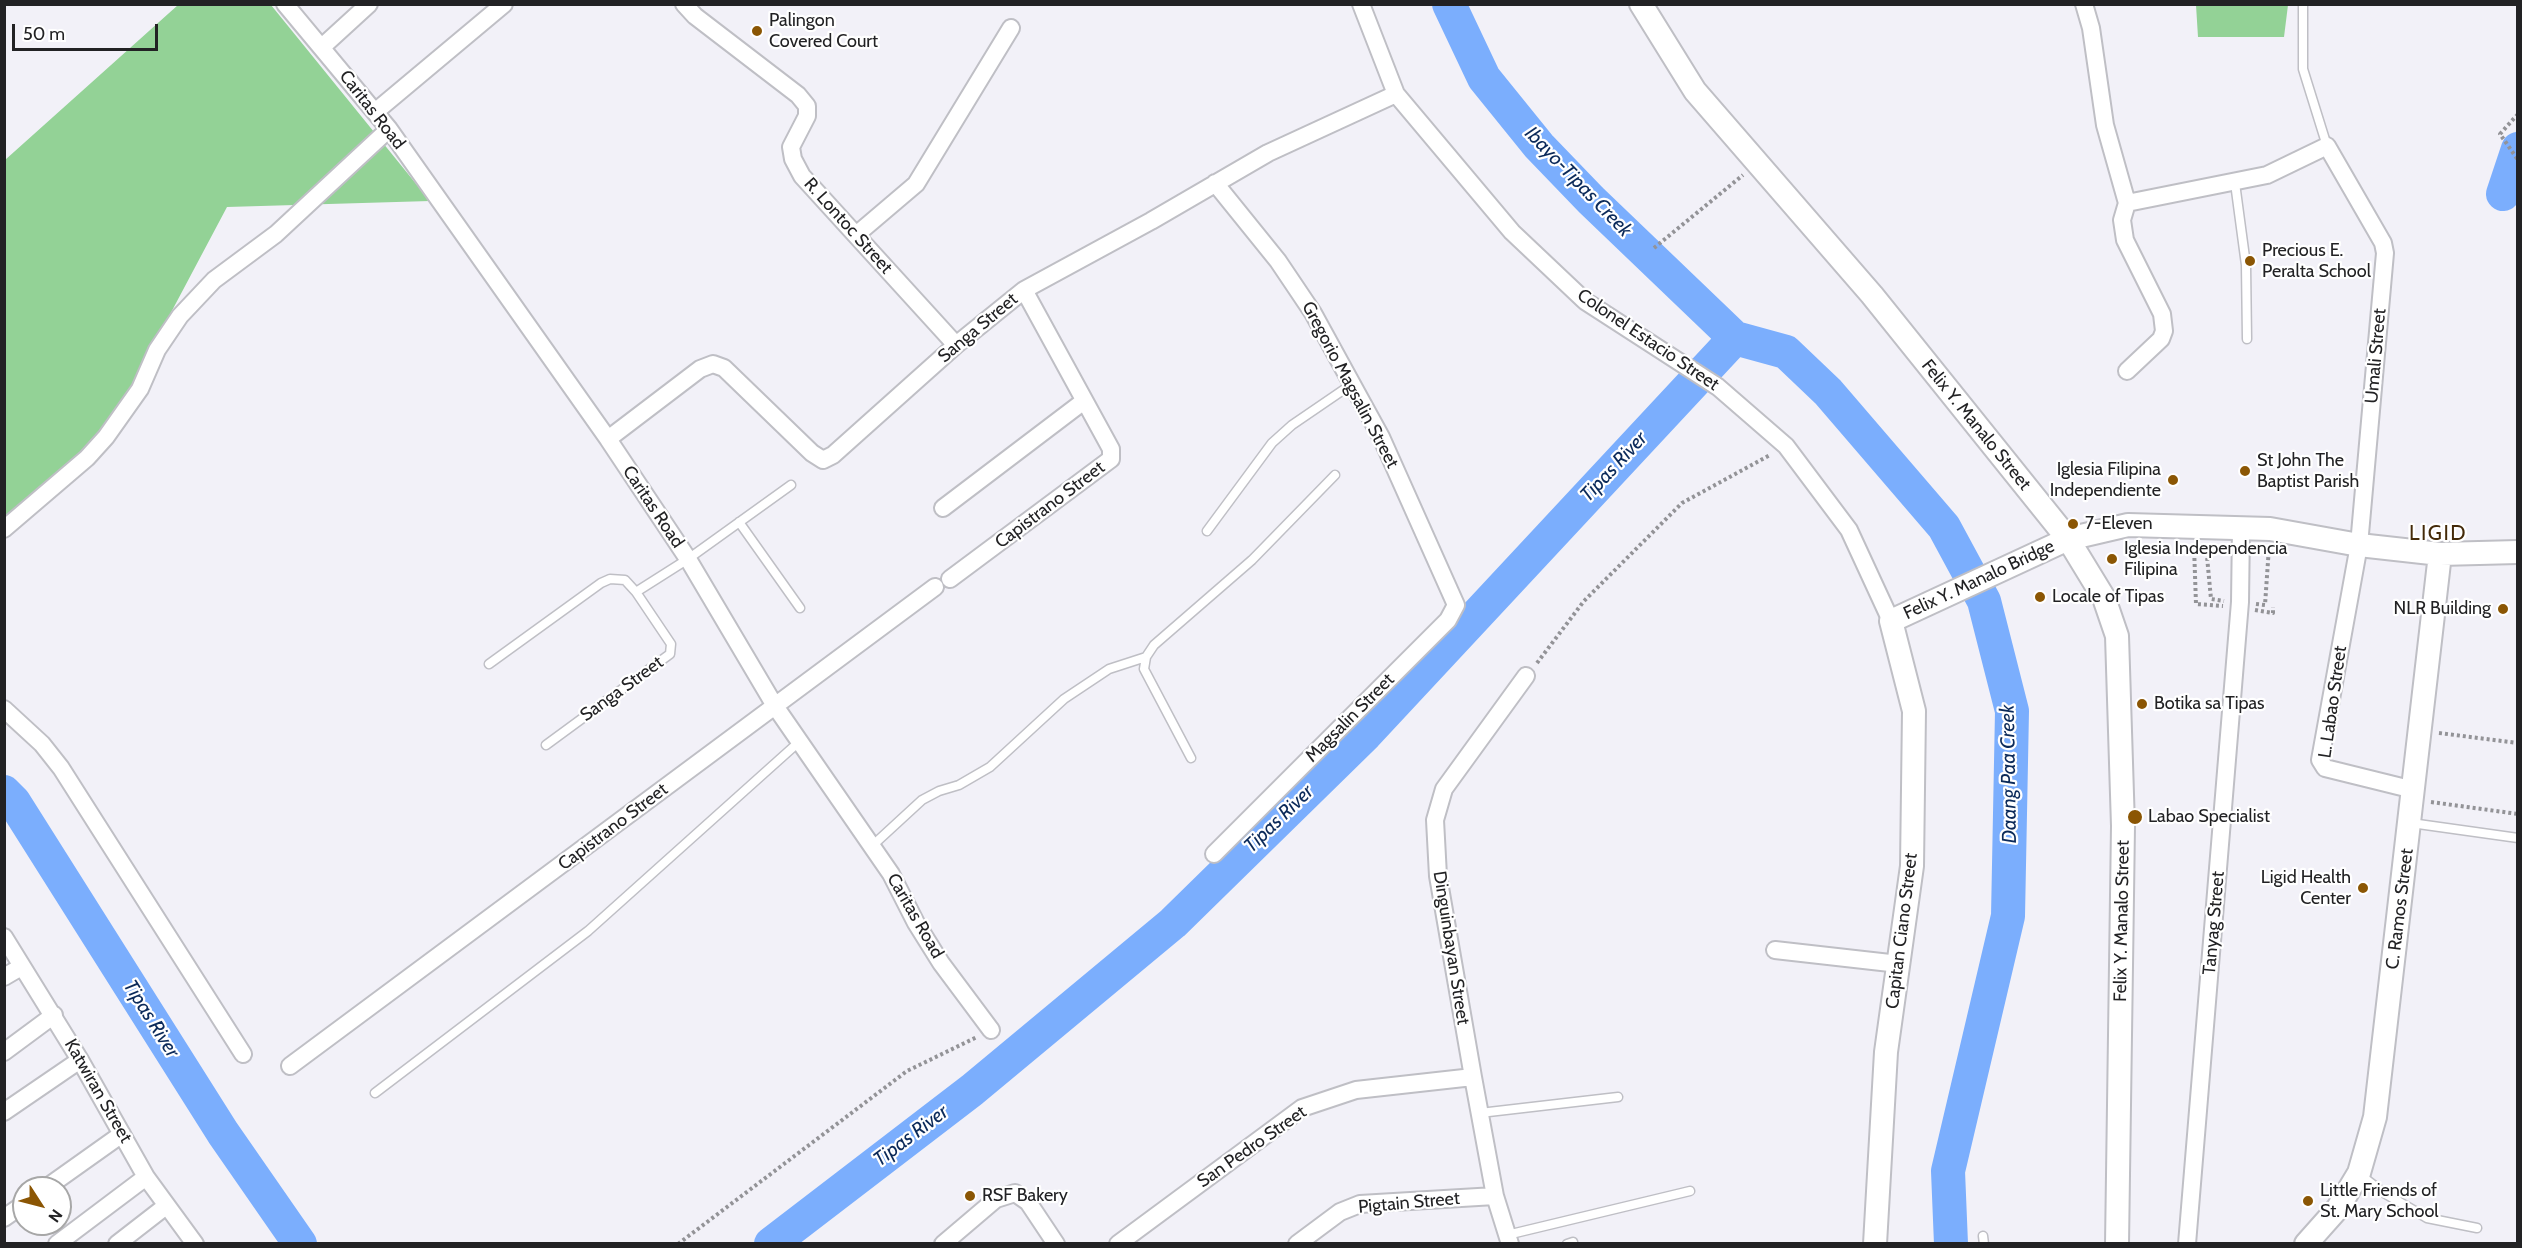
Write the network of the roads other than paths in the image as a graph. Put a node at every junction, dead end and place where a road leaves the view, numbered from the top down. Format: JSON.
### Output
{"nodes":[{"id":1,"x":285,"y":4,"type":"edge"},
{"id":2,"x":369,"y":4,"type":"edge"},
{"id":3,"x":504,"y":4,"type":"edge"},
{"id":4,"x":684,"y":4,"type":"edge"},
{"id":5,"x":1361,"y":4,"type":"edge"},
{"id":6,"x":1641,"y":4,"type":"edge"},
{"id":7,"x":2084,"y":4,"type":"edge"},
{"id":8,"x":2303,"y":4,"type":"edge"},
{"id":9,"x":1011,"y":27,"type":"dead end"},
{"id":10,"x":322,"y":47,"type":"junction"},
{"id":11,"x":1396,"y":94,"type":"junction"},
{"id":12,"x":375,"y":112,"type":"junction"},
{"id":13,"x":389,"y":129,"type":"junction"},
{"id":14,"x":2327,"y":146,"type":"junction"},
{"id":15,"x":1215,"y":183,"type":"junction"},
{"id":16,"x":2235,"y":183,"type":"junction"},
{"id":17,"x":2127,"y":202,"type":"junction"},
{"id":18,"x":856,"y":235,"type":"junction"},
{"id":19,"x":1024,"y":290,"type":"junction"},
{"id":20,"x":2247,"y":339,"type":"dead end"},
{"id":21,"x":956,"y":345,"type":"junction"},
{"id":22,"x":2127,"y":371,"type":"dead end"},
{"id":23,"x":1352,"y":384,"type":"junction"},
{"id":24,"x":1084,"y":401,"type":"junction"},
{"id":25,"x":608,"y":439,"type":"junction"},
{"id":26,"x":1335,"y":475,"type":"dead end"},
{"id":27,"x":791,"y":485,"type":"dead end"},
{"id":28,"x":942,"y":508,"type":"dead end"},
{"id":29,"x":739,"y":522,"type":"junction"},
{"id":30,"x":2241,"y":528,"type":"junction"},
{"id":31,"x":4,"y":529,"type":"edge"},
{"id":32,"x":1207,"y":531,"type":"dead end"},
{"id":33,"x":2068,"y":539,"type":"junction"},
{"id":34,"x":2359,"y":545,"type":"junction"},
{"id":35,"x":2517,"y":552,"type":"edge"},
{"id":36,"x":2440,"y":555,"type":"junction"},
{"id":37,"x":691,"y":557,"type":"junction"},
{"id":38,"x":636,"y":592,"type":"junction"},
{"id":39,"x":1456,"y":605,"type":"joint"},
{"id":40,"x":800,"y":608,"type":"dead end"},
{"id":41,"x":1891,"y":621,"type":"junction"},
{"id":42,"x":1146,"y":657,"type":"junction"},
{"id":43,"x":489,"y":664,"type":"dead end"},
{"id":44,"x":1526,"y":676,"type":"road end"},
{"id":45,"x":775,"y":706,"type":"junction"},
{"id":46,"x":4,"y":709,"type":"edge"},
{"id":47,"x":800,"y":741,"type":"junction"},
{"id":48,"x":546,"y":745,"type":"dead end"},
{"id":49,"x":1191,"y":758,"type":"dead end"},
{"id":50,"x":2413,"y":794,"type":"junction"},
{"id":51,"x":2410,"y":822,"type":"junction"},
{"id":52,"x":2517,"y":838,"type":"edge"},
{"id":53,"x":872,"y":846,"type":"junction"},
{"id":54,"x":1214,"y":854,"type":"dead end"},
{"id":55,"x":4,"y":937,"type":"edge"},
{"id":56,"x":1775,"y":950,"type":"dead end"},
{"id":57,"x":1899,"y":964,"type":"junction"},
{"id":58,"x":21,"y":967,"type":"junction"},
{"id":59,"x":4,"y":977,"type":"edge"},
{"id":60,"x":54,"y":1015,"type":"junction"},
{"id":61,"x":991,"y":1030,"type":"road end"},
{"id":62,"x":4,"y":1052,"type":"edge"},
{"id":63,"x":243,"y":1054,"type":"dead end"},
{"id":64,"x":80,"y":1060,"type":"junction"},
{"id":65,"x":290,"y":1066,"type":"dead end"},
{"id":66,"x":1473,"y":1077,"type":"junction"},
{"id":67,"x":375,"y":1093,"type":"dead end"},
{"id":68,"x":1618,"y":1097,"type":"dead end"},
{"id":69,"x":4,"y":1112,"type":"edge"},
{"id":70,"x":1480,"y":1113,"type":"junction"},
{"id":71,"x":122,"y":1134,"type":"junction"},
{"id":72,"x":2359,"y":1173,"type":"junction"},
{"id":73,"x":63,"y":1176,"type":"edge"},
{"id":74,"x":146,"y":1177,"type":"junction"},
{"id":75,"x":1690,"y":1191,"type":"dead end"},
{"id":76,"x":1495,"y":1196,"type":"junction"},
{"id":77,"x":166,"y":1206,"type":"junction"},
{"id":78,"x":2477,"y":1228,"type":"dead end"},
{"id":79,"x":1508,"y":1239,"type":"edge"},
{"id":80,"x":57,"y":1244,"type":"edge"},
{"id":81,"x":117,"y":1244,"type":"edge"},
{"id":82,"x":195,"y":1244,"type":"edge"},
{"id":83,"x":943,"y":1244,"type":"edge"},
{"id":84,"x":1056,"y":1244,"type":"edge"},
{"id":85,"x":1118,"y":1244,"type":"edge"},
{"id":86,"x":1297,"y":1244,"type":"edge"},
{"id":87,"x":1875,"y":1244,"type":"edge"},
{"id":88,"x":2117,"y":1244,"type":"edge"},
{"id":89,"x":2187,"y":1244,"type":"edge"},
{"id":90,"x":2306,"y":1244,"type":"edge"}],
"edges":[{"from":1,"to":10,"type":"street","name":"Caritas Road"},
{"from":2,"to":10,"type":"street"},
{"from":3,"to":12,"type":"street"},
{"from":4,"to":18,"type":"street","name":"R. Lontoc Street"},
{"from":5,"to":11,"type":"street","name":"Colonel Estacio Street"},
{"from":6,"to":33,"type":"main road","name":"Felix Y. Manalo Street"},
{"from":7,"to":17,"type":"street"},
{"from":8,"to":14,"type":"lane"},
{"from":9,"to":18,"type":"street"},
{"from":10,"to":12,"type":"street","name":"Caritas Road"},
{"from":11,"to":15,"type":"street","name":"Sanga Street"},
{"from":11,"to":41,"type":"street","name":"Colonel Estacio Street"},
{"from":12,"to":13,"type":"street","name":"Caritas Road"},
{"from":13,"to":25,"type":"street","name":"Caritas Road"},
{"from":13,"to":31,"type":"street"},
{"from":14,"to":16,"type":"street"},
{"from":14,"to":34,"type":"street","name":"Umali Street"},
{"from":15,"to":19,"type":"street","name":"Sanga Street"},
{"from":15,"to":23,"type":"street","name":"Gregorio Magsalin Street"},
{"from":16,"to":17,"type":"street"},
{"from":16,"to":20,"type":"lane"},
{"from":17,"to":22,"type":"street"},
{"from":18,"to":21,"type":"street","name":"R. Lontoc Street"},
{"from":19,"to":21,"type":"street","name":"Sanga Street"},
{"from":19,"to":24,"type":"street","name":"Capistrano Street"},
{"from":21,"to":25,"type":"street","name":"Sanga Street"},
{"from":23,"to":32,"type":"lane"},
{"from":23,"to":39,"type":"street","name":"Gregorio Magsalin Street"},
{"from":24,"to":28,"type":"street"},
{"from":24,"to":45,"type":"street","name":"Capistrano Street"},
{"from":25,"to":37,"type":"street","name":"Caritas Road"},
{"from":26,"to":42,"type":"lane"},
{"from":27,"to":29,"type":"lane"},
{"from":29,"to":37,"type":"lane"},
{"from":29,"to":40,"type":"lane"},
{"from":30,"to":33,"type":"main road","name":"Felix Y. Manalo Bridge"},
{"from":30,"to":34,"type":"main road","name":"Felix Y. Manalo Bridge"},
{"from":30,"to":89,"type":"street","name":"Tanyag Street"},
{"from":33,"to":41,"type":"main road","name":"Felix Y. Manalo Bridge"},
{"from":33,"to":88,"type":"main road","name":"Felix Y. Manalo Street"},
{"from":34,"to":36,"type":"main road","name":"Felix Y. Manalo Bridge"},
{"from":34,"to":50,"type":"street","name":"L. Labao Street"},
{"from":35,"to":36,"type":"main road","name":"Felix Y. Manalo Bridge"},
{"from":36,"to":50,"type":"main road","name":"C. Ramos Street"},
{"from":37,"to":38,"type":"lane"},
{"from":37,"to":45,"type":"street","name":"Caritas Road"},
{"from":38,"to":43,"type":"lane"},
{"from":38,"to":48,"type":"lane","name":"Sanga Street"},
{"from":39,"to":54,"type":"street","name":"Magsalin Street"},
{"from":41,"to":57,"type":"main road","name":"Capitan Ciano Street"},
{"from":42,"to":49,"type":"lane"},
{"from":42,"to":53,"type":"lane"},
{"from":44,"to":66,"type":"street","name":"Dinguinbayan Street"},
{"from":45,"to":47,"type":"street","name":"Caritas Road"},
{"from":45,"to":65,"type":"street","name":"Capistrano Street"},
{"from":46,"to":63,"type":"street"},
{"from":47,"to":53,"type":"street","name":"Caritas Road"},
{"from":47,"to":67,"type":"lane"},
{"from":50,"to":51,"type":"main road","name":"C. Ramos Street"},
{"from":51,"to":52,"type":"lane"},
{"from":51,"to":72,"type":"main road","name":"C. Ramos Street"},
{"from":53,"to":61,"type":"street","name":"Caritas Road"},
{"from":55,"to":58,"type":"street","name":"Katwiran Street"},
{"from":56,"to":57,"type":"street"},
{"from":57,"to":87,"type":"main road","name":"Capitan Ciano Street"},
{"from":58,"to":59,"type":"street"},
{"from":58,"to":60,"type":"street","name":"Katwiran Street"},
{"from":60,"to":62,"type":"street"},
{"from":60,"to":64,"type":"street","name":"Katwiran Street"},
{"from":64,"to":69,"type":"street"},
{"from":64,"to":71,"type":"street","name":"Katwiran Street"},
{"from":66,"to":70,"type":"street","name":"Dinguinbayan Street"},
{"from":66,"to":85,"type":"street","name":"San Pedro Street"},
{"from":68,"to":70,"type":"lane"},
{"from":70,"to":76,"type":"street","name":"Dinguinbayan Street"},
{"from":71,"to":73,"type":"street"},
{"from":71,"to":74,"type":"street","name":"Katwiran Street"},
{"from":72,"to":78,"type":"lane"},
{"from":72,"to":90,"type":"main road","name":"C. Ramos Street"},
{"from":74,"to":77,"type":"street","name":"Katwiran Street"},
{"from":74,"to":80,"type":"street"},
{"from":75,"to":79,"type":"lane"},
{"from":76,"to":79,"type":"street","name":"Dinguinbayan Street"},
{"from":76,"to":86,"type":"street","name":"Pigtain Street"},
{"from":77,"to":81,"type":"street"},
{"from":77,"to":82,"type":"street","name":"Katwiran Street"},
{"from":83,"to":84,"type":"street"}]}
